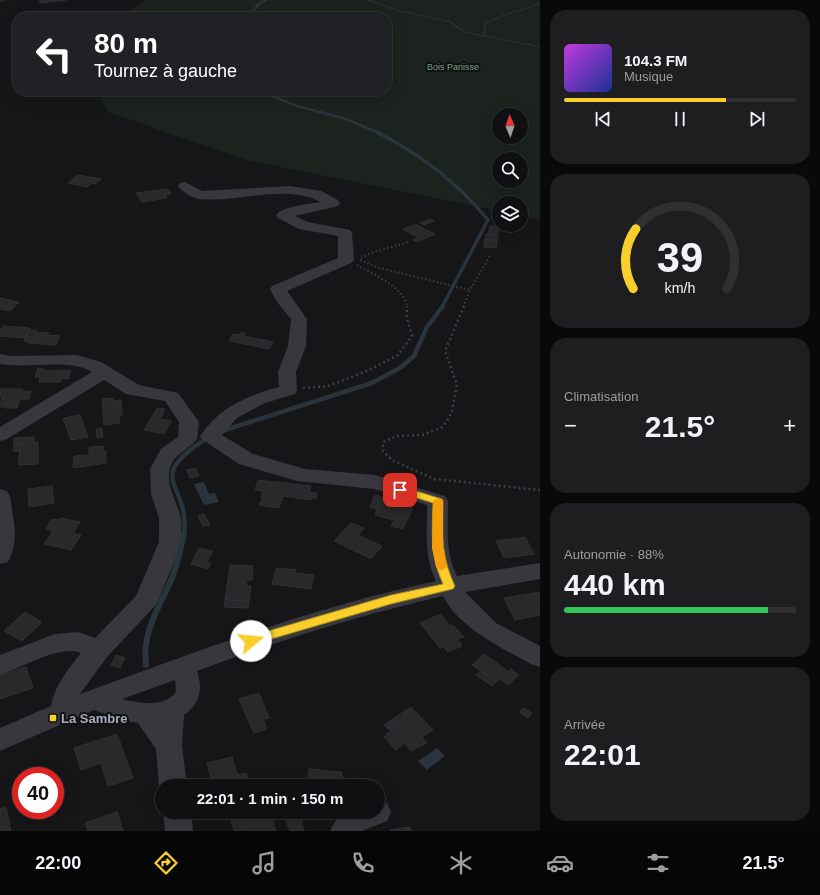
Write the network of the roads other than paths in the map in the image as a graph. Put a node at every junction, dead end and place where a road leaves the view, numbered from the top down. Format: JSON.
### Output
{"nodes":[{"id":1,"x":185,"y":186,"type":"dead end"},
{"id":2,"x":0,"y":359,"type":"edge"},
{"id":3,"x":104,"y":372,"type":"junction"},
{"id":4,"x":0,"y":435,"type":"edge"},
{"id":5,"x":0,"y":496,"type":"edge"},
{"id":6,"x":0,"y":556,"type":"edge"},
{"id":7,"x":540,"y":571,"type":"edge"},
{"id":8,"x":450,"y":586,"type":"junction"},
{"id":9,"x":98,"y":650,"type":"junction"},
{"id":10,"x":540,"y":657,"type":"edge"},
{"id":11,"x":0,"y":665,"type":"edge"},
{"id":12,"x":183,"y":667,"type":"junction"},
{"id":13,"x":96,"y":699,"type":"junction"},
{"id":14,"x":172,"y":709,"type":"junction"},
{"id":15,"x":64,"y":713,"type":"junction"},
{"id":16,"x":145,"y":713,"type":"junction"},
{"id":17,"x":0,"y":740,"type":"edge"},
{"id":18,"x":168,"y":746,"type":"junction"},
{"id":19,"x":172,"y":779,"type":"edge"},
{"id":20,"x":178,"y":819,"type":"edge"},
{"id":21,"x":358,"y":819,"type":"edge"},
{"id":22,"x":179,"y":831,"type":"edge"},
{"id":23,"x":344,"y":831,"type":"edge"}],
"edges":[{"from":1,"to":8,"type":"street"},
{"from":2,"to":3,"type":"street"},
{"from":3,"to":4,"type":"street"},
{"from":3,"to":9,"type":"street"},
{"from":5,"to":6,"type":"street"},
{"from":7,"to":8,"type":"street"},
{"from":8,"to":10,"type":"street"},
{"from":8,"to":12,"type":"street"},
{"from":9,"to":11,"type":"street"},
{"from":9,"to":15,"type":"street"},
{"from":12,"to":13,"type":"street"},
{"from":12,"to":14,"type":"street"},
{"from":13,"to":15,"type":"street"},
{"from":13,"to":16,"type":"street"},
{"from":14,"to":16,"type":"street"},
{"from":14,"to":18,"type":"street"},
{"from":15,"to":17,"type":"street"},
{"from":16,"to":18,"type":"street"},
{"from":18,"to":19,"type":"street"},
{"from":20,"to":22,"type":"street"},
{"from":21,"to":23,"type":"street"}]}
